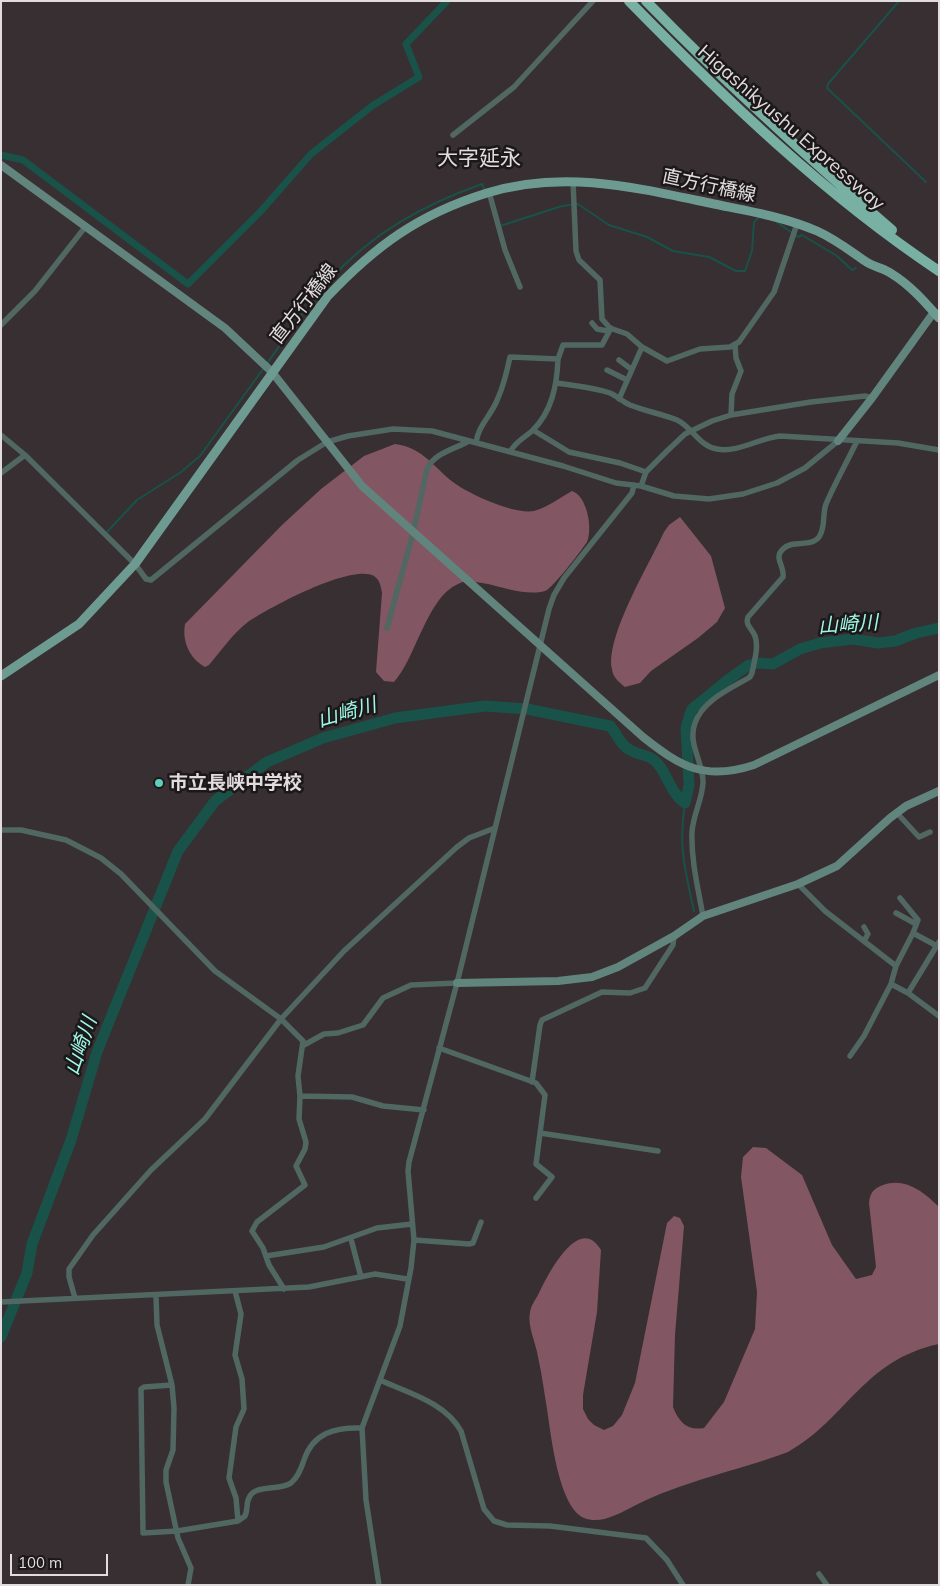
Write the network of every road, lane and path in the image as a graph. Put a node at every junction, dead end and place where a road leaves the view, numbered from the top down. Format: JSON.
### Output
{"nodes":[{"id":1,"x":593,"y":1,"type":"edge"},
{"id":2,"x":629,"y":1,"type":"edge"},
{"id":3,"x":646,"y":1,"type":"edge"},
{"id":4,"x":453,"y":135,"type":"dead end"},
{"id":5,"x":1,"y":165,"type":"edge"},
{"id":6,"x":573,"y":181,"type":"junction"},
{"id":7,"x":488,"y":192,"type":"junction"},
{"id":8,"x":797,"y":224,"type":"junction"},
{"id":9,"x":86,"y":226,"type":"junction"},
{"id":10,"x":939,"y":270,"type":"edge"},
{"id":11,"x":520,"y":287,"type":"dead end"},
{"id":12,"x":937,"y":312,"type":"edge"},
{"id":13,"x":592,"y":323,"type":"dead end"},
{"id":14,"x":1,"y":325,"type":"edge"},
{"id":15,"x":610,"y":330,"type":"junction"},
{"id":16,"x":735,"y":345,"type":"junction"},
{"id":17,"x":642,"y":347,"type":"junction"},
{"id":18,"x":558,"y":359,"type":"junction"},
{"id":19,"x":619,"y":360,"type":"dead end"},
{"id":20,"x":631,"y":369,"type":"junction"},
{"id":21,"x":607,"y":370,"type":"dead end"},
{"id":22,"x":272,"y":372,"type":"junction"},
{"id":23,"x":627,"y":380,"type":"junction"},
{"id":24,"x":557,"y":383,"type":"junction"},
{"id":25,"x":872,"y":398,"type":"junction"},
{"id":26,"x":619,"y":399,"type":"junction"},
{"id":27,"x":731,"y":415,"type":"junction"},
{"id":28,"x":692,"y":429,"type":"junction"},
{"id":29,"x":533,"y":430,"type":"junction"},
{"id":30,"x":1,"y":435,"type":"edge"},
{"id":31,"x":469,"y":441,"type":"junction"},
{"id":32,"x":838,"y":441,"type":"junction"},
{"id":33,"x":856,"y":441,"type":"junction"},
{"id":34,"x":327,"y":442,"type":"junction"},
{"id":35,"x":476,"y":443,"type":"junction"},
{"id":36,"x":939,"y":450,"type":"edge"},
{"id":37,"x":510,"y":452,"type":"junction"},
{"id":38,"x":25,"y":455,"type":"junction"},
{"id":39,"x":646,"y":472,"type":"junction"},
{"id":40,"x":1,"y":473,"type":"edge"},
{"id":41,"x":634,"y":485,"type":"junction"},
{"id":42,"x":642,"y":486,"type":"junction"},
{"id":43,"x":413,"y":534,"type":"junction"},
{"id":44,"x":134,"y":564,"type":"junction"},
{"id":45,"x":387,"y":628,"type":"dead end"},
{"id":46,"x":540,"y":646,"type":"junction"},
{"id":47,"x":939,"y":675,"type":"edge"},
{"id":48,"x":1,"y":676,"type":"edge"},
{"id":49,"x":700,"y":770,"type":"junction"},
{"id":50,"x":939,"y":791,"type":"edge"},
{"id":51,"x":898,"y":812,"type":"junction"},
{"id":52,"x":495,"y":828,"type":"junction"},
{"id":53,"x":1,"y":830,"type":"edge"},
{"id":54,"x":930,"y":832,"type":"dead end"},
{"id":55,"x":798,"y":884,"type":"junction"},
{"id":56,"x":900,"y":898,"type":"dead end"},
{"id":57,"x":896,"y":912,"type":"dead end"},
{"id":58,"x":703,"y":916,"type":"junction"},
{"id":59,"x":916,"y":924,"type":"junction"},
{"id":60,"x":864,"y":927,"type":"dead end"},
{"id":61,"x":914,"y":933,"type":"junction"},
{"id":62,"x":674,"y":936,"type":"junction"},
{"id":63,"x":864,"y":942,"type":"junction"},
{"id":64,"x":938,"y":944,"type":"edge"},
{"id":65,"x":896,"y":966,"type":"junction"},
{"id":66,"x":457,"y":983,"type":"junction"},
{"id":67,"x":891,"y":984,"type":"junction"},
{"id":68,"x":908,"y":993,"type":"junction"},
{"id":69,"x":939,"y":1016,"type":"edge"},
{"id":70,"x":281,"y":1019,"type":"junction"},
{"id":71,"x":304,"y":1045,"type":"junction"},
{"id":72,"x":439,"y":1048,"type":"junction"},
{"id":73,"x":850,"y":1056,"type":"dead end"},
{"id":74,"x":532,"y":1082,"type":"junction"},
{"id":75,"x":300,"y":1096,"type":"junction"},
{"id":76,"x":424,"y":1110,"type":"junction"},
{"id":77,"x":540,"y":1133,"type":"junction"},
{"id":78,"x":658,"y":1151,"type":"dead end"},
{"id":79,"x":536,"y":1198,"type":"dead end"},
{"id":80,"x":481,"y":1222,"type":"dead end"},
{"id":81,"x":412,"y":1224,"type":"junction"},
{"id":82,"x":351,"y":1239,"type":"junction"},
{"id":83,"x":414,"y":1240,"type":"junction"},
{"id":84,"x":266,"y":1256,"type":"junction"},
{"id":85,"x":362,"y":1277,"type":"junction"},
{"id":86,"x":407,"y":1279,"type":"junction"},
{"id":87,"x":284,"y":1289,"type":"junction"},
{"id":88,"x":235,"y":1291,"type":"junction"},
{"id":89,"x":156,"y":1296,"type":"junction"},
{"id":90,"x":75,"y":1298,"type":"junction"},
{"id":91,"x":1,"y":1302,"type":"edge"},
{"id":92,"x":380,"y":1380,"type":"junction"},
{"id":93,"x":172,"y":1385,"type":"junction"},
{"id":94,"x":362,"y":1428,"type":"junction"},
{"id":95,"x":238,"y":1521,"type":"junction"},
{"id":96,"x":177,"y":1531,"type":"junction"},
{"id":97,"x":819,"y":1574,"type":"dead end"},
{"id":98,"x":188,"y":1585,"type":"edge"},
{"id":99,"x":379,"y":1585,"type":"edge"},
{"id":100,"x":683,"y":1585,"type":"edge"},
{"id":101,"x":827,"y":1585,"type":"edge"}],
"edges":[{"from":1,"to":4,"type":"street"},
{"from":2,"to":10,"type":"highway","name":"Higashikyushu Expressway"},
{"from":3,"to":10,"type":"highway","name":"Higashikyushu Expressway"},
{"from":5,"to":9,"type":"street"},
{"from":6,"to":7,"type":"main road","name":"直方行橋線"},
{"from":6,"to":8,"type":"main road","name":"直方行橋線"},
{"from":6,"to":15,"type":"street"},
{"from":7,"to":11,"type":"street"},
{"from":7,"to":22,"type":"main road","name":"直方行橋線"},
{"from":8,"to":12,"type":"main road","name":"直方行橋線"},
{"from":8,"to":16,"type":"street"},
{"from":9,"to":14,"type":"street"},
{"from":9,"to":22,"type":"street"},
{"from":12,"to":25,"type":"street"},
{"from":13,"to":15,"type":"street"},
{"from":15,"to":17,"type":"street"},
{"from":15,"to":18,"type":"street"},
{"from":16,"to":17,"type":"street"},
{"from":16,"to":27,"type":"street"},
{"from":17,"to":20,"type":"street"},
{"from":18,"to":24,"type":"street"},
{"from":18,"to":35,"type":"street"},
{"from":19,"to":20,"type":"street"},
{"from":20,"to":23,"type":"street"},
{"from":21,"to":23,"type":"street"},
{"from":22,"to":34,"type":"street"},
{"from":22,"to":44,"type":"main road","name":"直方行橋線"},
{"from":23,"to":26,"type":"street"},
{"from":24,"to":26,"type":"street"},
{"from":24,"to":29,"type":"street"},
{"from":25,"to":27,"type":"street"},
{"from":25,"to":32,"type":"street"},
{"from":26,"to":28,"type":"street"},
{"from":27,"to":28,"type":"street"},
{"from":28,"to":32,"type":"street"},
{"from":28,"to":39,"type":"street"},
{"from":29,"to":37,"type":"street"},
{"from":29,"to":39,"type":"street"},
{"from":30,"to":38,"type":"street"},
{"from":31,"to":34,"type":"street"},
{"from":31,"to":35,"type":"street"},
{"from":31,"to":43,"type":"street"},
{"from":32,"to":33,"type":"street"},
{"from":32,"to":42,"type":"street"},
{"from":33,"to":36,"type":"street"},
{"from":33,"to":49,"type":"street"},
{"from":34,"to":43,"type":"street"},
{"from":34,"to":44,"type":"street"},
{"from":35,"to":37,"type":"street"},
{"from":37,"to":41,"type":"street"},
{"from":38,"to":40,"type":"street"},
{"from":38,"to":44,"type":"street"},
{"from":39,"to":42,"type":"street"},
{"from":41,"to":42,"type":"street"},
{"from":41,"to":46,"type":"street"},
{"from":43,"to":45,"type":"street"},
{"from":43,"to":46,"type":"street"},
{"from":44,"to":48,"type":"main road","name":"直方行橋線"},
{"from":46,"to":49,"type":"street"},
{"from":46,"to":52,"type":"street"},
{"from":47,"to":49,"type":"street"},
{"from":49,"to":58,"type":"street"},
{"from":50,"to":51,"type":"street"},
{"from":51,"to":54,"type":"street"},
{"from":51,"to":55,"type":"street"},
{"from":52,"to":66,"type":"street"},
{"from":52,"to":70,"type":"street"},
{"from":53,"to":70,"type":"street"},
{"from":55,"to":58,"type":"street"},
{"from":55,"to":63,"type":"street"},
{"from":56,"to":59,"type":"street"},
{"from":57,"to":59,"type":"street"},
{"from":58,"to":62,"type":"street"},
{"from":59,"to":61,"type":"street"},
{"from":60,"to":63,"type":"street"},
{"from":61,"to":64,"type":"street"},
{"from":61,"to":65,"type":"street"},
{"from":62,"to":66,"type":"street"},
{"from":62,"to":74,"type":"street"},
{"from":63,"to":65,"type":"street"},
{"from":64,"to":68,"type":"street"},
{"from":65,"to":67,"type":"street"},
{"from":66,"to":71,"type":"street"},
{"from":66,"to":72,"type":"street"},
{"from":67,"to":68,"type":"street"},
{"from":67,"to":73,"type":"street"},
{"from":68,"to":69,"type":"street"},
{"from":70,"to":71,"type":"street"},
{"from":70,"to":90,"type":"street"},
{"from":71,"to":75,"type":"street"},
{"from":72,"to":74,"type":"street"},
{"from":72,"to":76,"type":"street"},
{"from":74,"to":77,"type":"street"},
{"from":75,"to":76,"type":"street"},
{"from":75,"to":84,"type":"street"},
{"from":76,"to":81,"type":"street"},
{"from":77,"to":78,"type":"street"},
{"from":77,"to":79,"type":"street"},
{"from":80,"to":83,"type":"street"},
{"from":81,"to":82,"type":"street"},
{"from":81,"to":83,"type":"street"},
{"from":82,"to":84,"type":"street"},
{"from":82,"to":85,"type":"street"},
{"from":83,"to":86,"type":"street"},
{"from":84,"to":87,"type":"street"},
{"from":85,"to":86,"type":"street"},
{"from":85,"to":87,"type":"street"},
{"from":86,"to":92,"type":"street"},
{"from":87,"to":88,"type":"street"},
{"from":88,"to":89,"type":"street"},
{"from":88,"to":95,"type":"street"},
{"from":89,"to":90,"type":"street"},
{"from":89,"to":93,"type":"street"},
{"from":90,"to":91,"type":"street"},
{"from":92,"to":94,"type":"street"},
{"from":92,"to":100,"type":"street"},
{"from":93,"to":96,"type":"street"},
{"from":93,"to":96,"type":"street"},
{"from":94,"to":95,"type":"street"},
{"from":94,"to":99,"type":"street"},
{"from":95,"to":96,"type":"street"},
{"from":96,"to":98,"type":"street"},
{"from":97,"to":101,"type":"street"}]}
